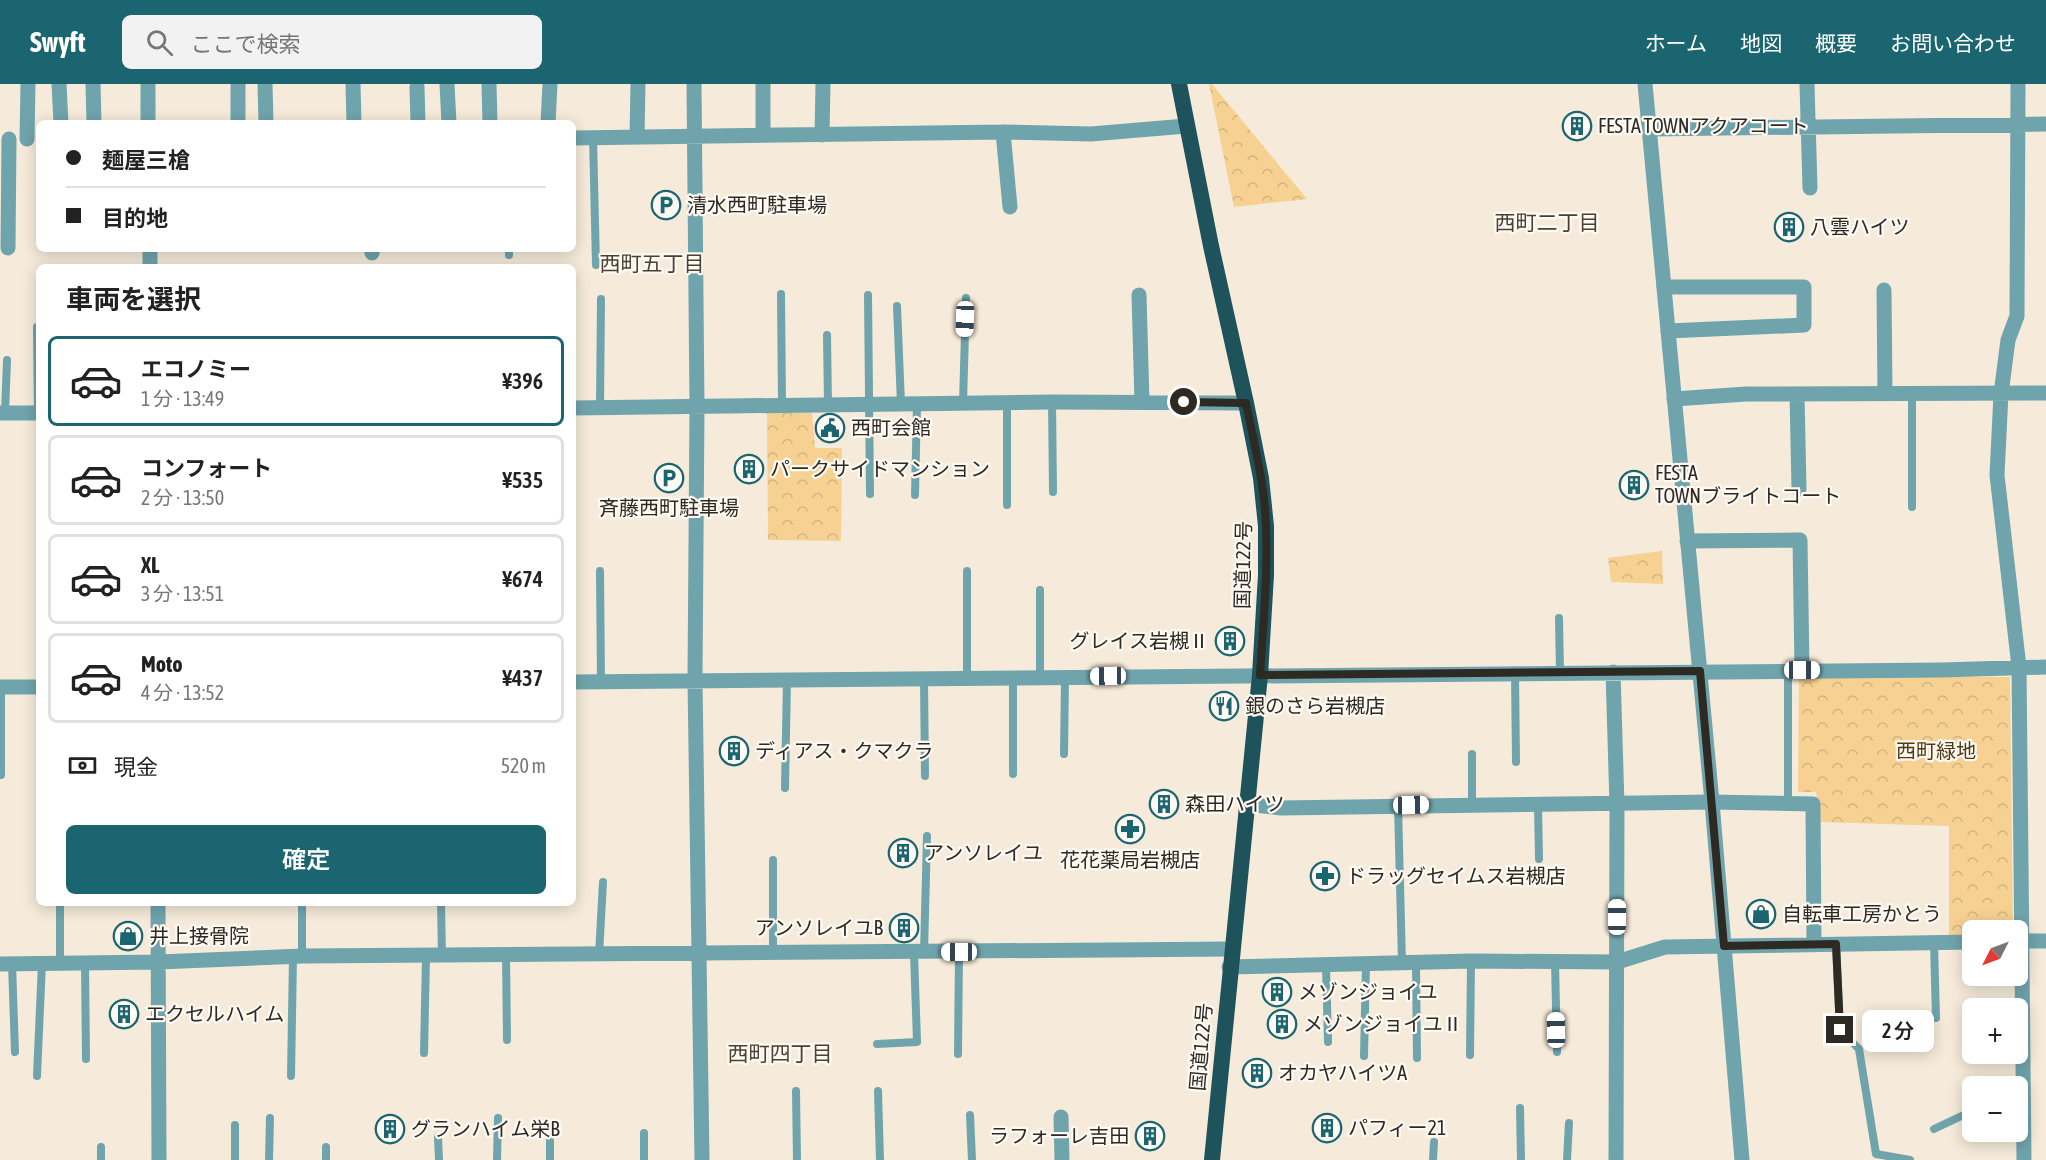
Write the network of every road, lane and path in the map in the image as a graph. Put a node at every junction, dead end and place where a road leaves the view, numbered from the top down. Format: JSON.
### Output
{"nodes":[{"id":1,"x":28,"y":84,"type":"edge"},
{"id":2,"x":59,"y":84,"type":"edge"},
{"id":3,"x":93,"y":84,"type":"edge"},
{"id":4,"x":148,"y":84,"type":"edge"},
{"id":5,"x":238,"y":84,"type":"edge"},
{"id":6,"x":265,"y":84,"type":"edge"},
{"id":7,"x":354,"y":84,"type":"edge"},
{"id":8,"x":447,"y":84,"type":"edge"},
{"id":9,"x":489,"y":84,"type":"edge"},
{"id":10,"x":550,"y":84,"type":"edge"},
{"id":11,"x":638,"y":84,"type":"edge"},
{"id":12,"x":694,"y":84,"type":"edge"},
{"id":13,"x":763,"y":84,"type":"edge"},
{"id":14,"x":823,"y":84,"type":"edge"},
{"id":15,"x":1179,"y":84,"type":"edge"},
{"id":16,"x":1645,"y":84,"type":"edge"},
{"id":17,"x":1807,"y":84,"type":"edge"},
{"id":18,"x":2018,"y":84,"type":"edge"},
{"id":19,"x":417,"y":87,"type":"dead end"},
{"id":20,"x":61,"y":120,"type":"edge"},
{"id":21,"x":94,"y":120,"type":"edge"},
{"id":22,"x":148,"y":120,"type":"edge"},
{"id":23,"x":238,"y":120,"type":"edge"},
{"id":24,"x":266,"y":120,"type":"edge"},
{"id":25,"x":354,"y":120,"type":"edge"},
{"id":26,"x":418,"y":120,"type":"edge"},
{"id":27,"x":449,"y":120,"type":"edge"},
{"id":28,"x":490,"y":120,"type":"edge"},
{"id":29,"x":548,"y":120,"type":"edge"},
{"id":30,"x":2046,"y":124,"type":"edge"},
{"id":31,"x":2019,"y":125,"type":"junction"},
{"id":32,"x":1186,"y":126,"type":"junction"},
{"id":33,"x":1808,"y":127,"type":"junction"},
{"id":34,"x":1650,"y":129,"type":"junction"},
{"id":35,"x":1004,"y":132,"type":"junction"},
{"id":36,"x":763,"y":135,"type":"junction"},
{"id":37,"x":822,"y":135,"type":"junction"},
{"id":38,"x":695,"y":136,"type":"junction"},
{"id":39,"x":637,"y":137,"type":"junction"},
{"id":40,"x":576,"y":138,"type":"edge"},
{"id":41,"x":594,"y":138,"type":"junction"},
{"id":42,"x":5,"y":139,"type":"edge"},
{"id":43,"x":33,"y":139,"type":"edge"},
{"id":44,"x":1810,"y":188,"type":"dead end"},
{"id":45,"x":1010,"y":207,"type":"dead end"},
{"id":46,"x":8,"y":248,"type":"dead end"},
{"id":47,"x":596,"y":265,"type":"dead end"},
{"id":48,"x":1664,"y":287,"type":"junction"},
{"id":49,"x":1884,"y":290,"type":"dead end"},
{"id":50,"x":781,"y":294,"type":"dead end"},
{"id":51,"x":1139,"y":295,"type":"dead end"},
{"id":52,"x":868,"y":296,"type":"dead end"},
{"id":53,"x":966,"y":298,"type":"dead end"},
{"id":54,"x":601,"y":299,"type":"dead end"},
{"id":55,"x":897,"y":306,"type":"dead end"},
{"id":56,"x":1668,"y":331,"type":"junction"},
{"id":57,"x":827,"y":335,"type":"dead end"},
{"id":58,"x":7,"y":360,"type":"dead end"},
{"id":59,"x":2046,"y":393,"type":"edge"},
{"id":60,"x":1797,"y":394,"type":"junction"},
{"id":61,"x":1885,"y":394,"type":"junction"},
{"id":62,"x":1912,"y":394,"type":"junction"},
{"id":63,"x":2001,"y":394,"type":"junction"},
{"id":64,"x":1674,"y":399,"type":"junction"},
{"id":65,"x":1052,"y":402,"type":"junction"},
{"id":66,"x":1142,"y":402,"type":"junction"},
{"id":67,"x":963,"y":403,"type":"junction"},
{"id":68,"x":1007,"y":403,"type":"junction"},
{"id":69,"x":1246,"y":403,"type":"junction"},
{"id":70,"x":868,"y":404,"type":"junction"},
{"id":71,"x":901,"y":404,"type":"junction"},
{"id":72,"x":917,"y":404,"type":"junction"},
{"id":73,"x":782,"y":405,"type":"junction"},
{"id":74,"x":828,"y":405,"type":"junction"},
{"id":75,"x":697,"y":406,"type":"junction"},
{"id":76,"x":600,"y":407,"type":"junction"},
{"id":77,"x":576,"y":408,"type":"edge"},
{"id":78,"x":36,"y":412,"type":"edge"},
{"id":79,"x":3,"y":413,"type":"edge"},
{"id":80,"x":1798,"y":489,"type":"dead end"},
{"id":81,"x":1053,"y":492,"type":"dead end"},
{"id":82,"x":870,"y":494,"type":"dead end"},
{"id":83,"x":915,"y":495,"type":"dead end"},
{"id":84,"x":1007,"y":505,"type":"dead end"},
{"id":85,"x":1912,"y":507,"type":"dead end"},
{"id":86,"x":1687,"y":541,"type":"junction"},
{"id":87,"x":600,"y":571,"type":"dead end"},
{"id":88,"x":967,"y":571,"type":"dead end"},
{"id":89,"x":1040,"y":590,"type":"dead end"},
{"id":90,"x":1559,"y":618,"type":"dead end"},
{"id":91,"x":2019,"y":667,"type":"junction"},
{"id":92,"x":2046,"y":667,"type":"edge"},
{"id":93,"x":1700,"y":671,"type":"junction"},
{"id":94,"x":1795,"y":671,"type":"junction"},
{"id":95,"x":1560,"y":672,"type":"junction"},
{"id":96,"x":1613,"y":672,"type":"junction"},
{"id":97,"x":1515,"y":673,"type":"junction"},
{"id":98,"x":1260,"y":675,"type":"junction"},
{"id":99,"x":1041,"y":677,"type":"junction"},
{"id":100,"x":1065,"y":677,"type":"junction"},
{"id":101,"x":924,"y":678,"type":"junction"},
{"id":102,"x":967,"y":678,"type":"junction"},
{"id":103,"x":1013,"y":678,"type":"junction"},
{"id":104,"x":787,"y":680,"type":"junction"},
{"id":105,"x":696,"y":681,"type":"junction"},
{"id":106,"x":576,"y":682,"type":"edge"},
{"id":107,"x":601,"y":682,"type":"junction"},
{"id":108,"x":1,"y":687,"type":"edge"},
{"id":109,"x":36,"y":687,"type":"edge"},
{"id":110,"x":1064,"y":754,"type":"dead end"},
{"id":111,"x":1472,"y":754,"type":"dead end"},
{"id":112,"x":1516,"y":762,"type":"dead end"},
{"id":113,"x":1013,"y":774,"type":"dead end"},
{"id":114,"x":1,"y":775,"type":"edge"},
{"id":115,"x":925,"y":776,"type":"dead end"},
{"id":116,"x":785,"y":788,"type":"dead end"},
{"id":117,"x":1247,"y":802,"type":"junction"},
{"id":118,"x":1712,"y":802,"type":"junction"},
{"id":119,"x":1788,"y":804,"type":"junction"},
{"id":120,"x":1398,"y":805,"type":"junction"},
{"id":121,"x":1472,"y":805,"type":"junction"},
{"id":122,"x":1538,"y":805,"type":"junction"},
{"id":123,"x":1617,"y":805,"type":"junction"},
{"id":124,"x":927,"y":836,"type":"dead end"},
{"id":125,"x":1539,"y":859,"type":"dead end"},
{"id":126,"x":772,"y":860,"type":"dead end"},
{"id":127,"x":603,"y":882,"type":"dead end"},
{"id":128,"x":60,"y":906,"type":"edge"},
{"id":129,"x":158,"y":906,"type":"edge"},
{"id":130,"x":302,"y":906,"type":"edge"},
{"id":131,"x":441,"y":906,"type":"edge"},
{"id":132,"x":2019,"y":920,"type":"edge"},
{"id":133,"x":2028,"y":941,"type":"edge"},
{"id":134,"x":2046,"y":941,"type":"edge"},
{"id":135,"x":1962,"y":942,"type":"edge"},
{"id":136,"x":1934,"y":943,"type":"junction"},
{"id":137,"x":1814,"y":944,"type":"junction"},
{"id":138,"x":1836,"y":944,"type":"junction"},
{"id":139,"x":1724,"y":946,"type":"junction"},
{"id":140,"x":1232,"y":949,"type":"junction"},
{"id":141,"x":919,"y":952,"type":"junction"},
{"id":142,"x":959,"y":952,"type":"junction"},
{"id":143,"x":773,"y":954,"type":"junction"},
{"id":144,"x":599,"y":955,"type":"junction"},
{"id":145,"x":700,"y":955,"type":"junction"},
{"id":146,"x":297,"y":956,"type":"junction"},
{"id":147,"x":426,"y":956,"type":"junction"},
{"id":148,"x":442,"y":956,"type":"junction"},
{"id":149,"x":506,"y":956,"type":"junction"},
{"id":150,"x":1471,"y":961,"type":"junction"},
{"id":151,"x":159,"y":962,"type":"junction"},
{"id":152,"x":1555,"y":962,"type":"junction"},
{"id":153,"x":42,"y":963,"type":"junction"},
{"id":154,"x":60,"y":963,"type":"junction"},
{"id":155,"x":85,"y":963,"type":"junction"},
{"id":156,"x":1409,"y":963,"type":"junction"},
{"id":157,"x":1617,"y":963,"type":"junction"},
{"id":158,"x":6,"y":964,"type":"edge"},
{"id":159,"x":1366,"y":964,"type":"junction"},
{"id":160,"x":1326,"y":965,"type":"junction"},
{"id":161,"x":1230,"y":968,"type":"junction"},
{"id":162,"x":2019,"y":986,"type":"edge"},
{"id":163,"x":1890,"y":1019,"type":"dead end"},
{"id":164,"x":507,"y":1040,"type":"dead end"},
{"id":165,"x":1328,"y":1042,"type":"dead end"},
{"id":166,"x":877,"y":1044,"type":"dead end"},
{"id":167,"x":15,"y":1052,"type":"dead end"},
{"id":168,"x":1557,"y":1052,"type":"dead end"},
{"id":169,"x":424,"y":1053,"type":"dead end"},
{"id":170,"x":958,"y":1054,"type":"dead end"},
{"id":171,"x":1470,"y":1054,"type":"dead end"},
{"id":172,"x":1364,"y":1056,"type":"dead end"},
{"id":173,"x":1417,"y":1058,"type":"dead end"},
{"id":174,"x":87,"y":1059,"type":"dead end"},
{"id":175,"x":37,"y":1076,"type":"dead end"},
{"id":176,"x":291,"y":1076,"type":"dead end"},
{"id":177,"x":2020,"y":1076,"type":"edge"},
{"id":178,"x":796,"y":1091,"type":"dead end"},
{"id":179,"x":878,"y":1091,"type":"dead end"},
{"id":180,"x":1520,"y":1108,"type":"dead end"},
{"id":181,"x":970,"y":1115,"type":"dead end"},
{"id":182,"x":1962,"y":1116,"type":"edge"},
{"id":183,"x":1061,"y":1117,"type":"dead end"},
{"id":184,"x":498,"y":1118,"type":"dead end"},
{"id":185,"x":270,"y":1119,"type":"dead end"},
{"id":186,"x":1569,"y":1122,"type":"dead end"},
{"id":187,"x":235,"y":1125,"type":"dead end"},
{"id":188,"x":1934,"y":1129,"type":"dead end"},
{"id":189,"x":644,"y":1133,"type":"dead end"},
{"id":190,"x":438,"y":1137,"type":"dead end"},
{"id":191,"x":550,"y":1141,"type":"dead end"},
{"id":192,"x":1434,"y":1142,"type":"dead end"},
{"id":193,"x":2023,"y":1142,"type":"edge"},
{"id":194,"x":101,"y":1147,"type":"dead end"},
{"id":195,"x":326,"y":1147,"type":"dead end"},
{"id":196,"x":101,"y":1160,"type":"edge"},
{"id":197,"x":159,"y":1160,"type":"edge"},
{"id":198,"x":235,"y":1160,"type":"edge"},
{"id":199,"x":269,"y":1160,"type":"edge"},
{"id":200,"x":326,"y":1160,"type":"edge"},
{"id":201,"x":439,"y":1160,"type":"edge"},
{"id":202,"x":497,"y":1160,"type":"edge"},
{"id":203,"x":550,"y":1160,"type":"edge"},
{"id":204,"x":644,"y":1160,"type":"edge"},
{"id":205,"x":702,"y":1160,"type":"edge"},
{"id":206,"x":797,"y":1160,"type":"edge"},
{"id":207,"x":880,"y":1160,"type":"edge"},
{"id":208,"x":972,"y":1160,"type":"edge"},
{"id":209,"x":1062,"y":1160,"type":"edge"},
{"id":210,"x":1212,"y":1160,"type":"edge"},
{"id":211,"x":1433,"y":1160,"type":"edge"},
{"id":212,"x":1521,"y":1160,"type":"edge"},
{"id":213,"x":1567,"y":1160,"type":"edge"},
{"id":214,"x":1616,"y":1160,"type":"edge"},
{"id":215,"x":1742,"y":1160,"type":"edge"},
{"id":216,"x":1910,"y":1160,"type":"edge"},
{"id":217,"x":2024,"y":1160,"type":"edge"}],
"edges":[{"from":1,"to":43,"type":"street"},
{"from":2,"to":20,"type":"street"},
{"from":3,"to":21,"type":"street"},
{"from":4,"to":22,"type":"street"},
{"from":5,"to":23,"type":"street"},
{"from":6,"to":24,"type":"street"},
{"from":7,"to":25,"type":"street"},
{"from":8,"to":27,"type":"street"},
{"from":9,"to":28,"type":"street"},
{"from":10,"to":29,"type":"street"},
{"from":11,"to":39,"type":"street"},
{"from":12,"to":38,"type":"street"},
{"from":13,"to":36,"type":"street"},
{"from":14,"to":37,"type":"street"},
{"from":15,"to":32,"type":"highway","name":"国道122号"},
{"from":16,"to":34,"type":"street"},
{"from":17,"to":33,"type":"street"},
{"from":18,"to":31,"type":"street"},
{"from":19,"to":26,"type":"street"},
{"from":30,"to":31,"type":"street"},
{"from":31,"to":33,"type":"street"},
{"from":31,"to":63,"type":"street"},
{"from":32,"to":35,"type":"street"},
{"from":32,"to":69,"type":"highway","name":"国道122号"},
{"from":33,"to":34,"type":"street"},
{"from":33,"to":44,"type":"street"},
{"from":34,"to":48,"type":"street"},
{"from":35,"to":37,"type":"street"},
{"from":35,"to":45,"type":"street"},
{"from":36,"to":37,"type":"street"},
{"from":36,"to":38,"type":"street"},
{"from":38,"to":39,"type":"street"},
{"from":38,"to":75,"type":"street"},
{"from":39,"to":41,"type":"street"},
{"from":40,"to":41,"type":"street"},
{"from":41,"to":47,"type":"lane"},
{"from":42,"to":43,"type":"street"},
{"from":42,"to":46,"type":"street"},
{"from":48,"to":56,"type":"street"},
{"from":48,"to":56,"type":"street"},
{"from":49,"to":61,"type":"street"},
{"from":50,"to":73,"type":"lane"},
{"from":51,"to":66,"type":"street"},
{"from":52,"to":70,"type":"lane"},
{"from":53,"to":67,"type":"lane"},
{"from":54,"to":76,"type":"lane"},
{"from":55,"to":71,"type":"lane"},
{"from":56,"to":64,"type":"street"},
{"from":57,"to":74,"type":"lane"},
{"from":58,"to":79,"type":"lane"},
{"from":59,"to":63,"type":"street"},
{"from":60,"to":61,"type":"street"},
{"from":60,"to":64,"type":"street"},
{"from":60,"to":80,"type":"street"},
{"from":61,"to":62,"type":"street"},
{"from":62,"to":63,"type":"street"},
{"from":62,"to":85,"type":"lane"},
{"from":63,"to":91,"type":"street"},
{"from":64,"to":86,"type":"street"},
{"from":65,"to":66,"type":"street"},
{"from":65,"to":68,"type":"street"},
{"from":65,"to":81,"type":"lane"},
{"from":66,"to":69,"type":"street"},
{"from":67,"to":68,"type":"street"},
{"from":67,"to":72,"type":"street"},
{"from":68,"to":84,"type":"lane"},
{"from":69,"to":98,"type":"highway","name":"国道122号"},
{"from":70,"to":71,"type":"street"},
{"from":70,"to":74,"type":"street"},
{"from":70,"to":82,"type":"lane"},
{"from":71,"to":72,"type":"street"},
{"from":72,"to":83,"type":"lane"},
{"from":73,"to":74,"type":"street"},
{"from":73,"to":75,"type":"street"},
{"from":75,"to":76,"type":"street"},
{"from":75,"to":105,"type":"street"},
{"from":76,"to":77,"type":"street"},
{"from":78,"to":79,"type":"street"},
{"from":86,"to":93,"type":"street"},
{"from":86,"to":94,"type":"street"},
{"from":87,"to":107,"type":"lane"},
{"from":88,"to":102,"type":"lane"},
{"from":89,"to":99,"type":"lane"},
{"from":90,"to":95,"type":"lane"},
{"from":91,"to":92,"type":"street"},
{"from":91,"to":94,"type":"street"},
{"from":91,"to":132,"type":"street"},
{"from":93,"to":94,"type":"street"},
{"from":93,"to":96,"type":"street"},
{"from":93,"to":118,"type":"street"},
{"from":94,"to":119,"type":"lane"},
{"from":95,"to":96,"type":"street"},
{"from":95,"to":97,"type":"street"},
{"from":96,"to":123,"type":"street"},
{"from":97,"to":98,"type":"street"},
{"from":97,"to":112,"type":"lane"},
{"from":98,"to":100,"type":"street"},
{"from":98,"to":117,"type":"highway","name":"国道122号"},
{"from":99,"to":100,"type":"street"},
{"from":99,"to":103,"type":"street"},
{"from":100,"to":110,"type":"lane"},
{"from":101,"to":102,"type":"street"},
{"from":101,"to":104,"type":"street"},
{"from":101,"to":115,"type":"lane"},
{"from":102,"to":103,"type":"street"},
{"from":103,"to":113,"type":"lane"},
{"from":104,"to":105,"type":"street"},
{"from":104,"to":116,"type":"lane"},
{"from":105,"to":107,"type":"street"},
{"from":105,"to":145,"type":"street"},
{"from":106,"to":107,"type":"street"},
{"from":108,"to":109,"type":"street"},
{"from":108,"to":114,"type":"lane"},
{"from":111,"to":121,"type":"lane"},
{"from":117,"to":120,"type":"street"},
{"from":117,"to":140,"type":"highway","name":"国道122号"},
{"from":118,"to":119,"type":"street"},
{"from":118,"to":123,"type":"street"},
{"from":118,"to":139,"type":"street"},
{"from":119,"to":137,"type":"street"},
{"from":120,"to":121,"type":"street"},
{"from":120,"to":156,"type":"lane"},
{"from":121,"to":122,"type":"street"},
{"from":122,"to":123,"type":"street"},
{"from":122,"to":125,"type":"lane"},
{"from":123,"to":157,"type":"street"},
{"from":124,"to":141,"type":"lane"},
{"from":126,"to":143,"type":"lane"},
{"from":127,"to":144,"type":"lane"},
{"from":128,"to":154,"type":"lane"},
{"from":129,"to":151,"type":"street"},
{"from":130,"to":146,"type":"lane"},
{"from":131,"to":148,"type":"lane"},
{"from":133,"to":134,"type":"street"},
{"from":135,"to":136,"type":"street"},
{"from":136,"to":138,"type":"street"},
{"from":136,"to":163,"type":"lane"},
{"from":137,"to":138,"type":"street"},
{"from":137,"to":139,"type":"street"},
{"from":138,"to":216,"type":"lane"},
{"from":139,"to":157,"type":"street"},
{"from":139,"to":215,"type":"street"},
{"from":140,"to":142,"type":"street"},
{"from":140,"to":161,"type":"highway","name":"国道122号"},
{"from":141,"to":142,"type":"street"},
{"from":141,"to":143,"type":"street"},
{"from":141,"to":166,"type":"lane"},
{"from":142,"to":170,"type":"lane"},
{"from":143,"to":145,"type":"street"},
{"from":144,"to":145,"type":"street"},
{"from":144,"to":149,"type":"street"},
{"from":145,"to":205,"type":"street"},
{"from":146,"to":147,"type":"street"},
{"from":146,"to":151,"type":"street"},
{"from":146,"to":176,"type":"lane"},
{"from":147,"to":148,"type":"street"},
{"from":147,"to":169,"type":"lane"},
{"from":148,"to":149,"type":"street"},
{"from":149,"to":164,"type":"lane"},
{"from":150,"to":152,"type":"street"},
{"from":150,"to":156,"type":"street"},
{"from":150,"to":171,"type":"lane"},
{"from":151,"to":155,"type":"street"},
{"from":151,"to":197,"type":"street"},
{"from":152,"to":157,"type":"street"},
{"from":152,"to":168,"type":"lane"},
{"from":153,"to":154,"type":"street"},
{"from":153,"to":158,"type":"street"},
{"from":153,"to":175,"type":"lane"},
{"from":154,"to":155,"type":"street"},
{"from":155,"to":174,"type":"lane"},
{"from":156,"to":159,"type":"street"},
{"from":156,"to":173,"type":"lane"},
{"from":157,"to":214,"type":"street"},
{"from":158,"to":167,"type":"lane"},
{"from":159,"to":160,"type":"street"},
{"from":159,"to":172,"type":"lane"},
{"from":160,"to":161,"type":"street"},
{"from":160,"to":165,"type":"lane"},
{"from":161,"to":210,"type":"highway","name":"国道122号"},
{"from":162,"to":177,"type":"street"},
{"from":178,"to":206,"type":"lane"},
{"from":179,"to":207,"type":"lane"},
{"from":180,"to":212,"type":"lane"},
{"from":181,"to":208,"type":"lane"},
{"from":182,"to":188,"type":"lane"},
{"from":183,"to":209,"type":"street"},
{"from":184,"to":202,"type":"lane"},
{"from":185,"to":199,"type":"lane"},
{"from":186,"to":213,"type":"lane"},
{"from":187,"to":198,"type":"lane"},
{"from":189,"to":204,"type":"lane"},
{"from":190,"to":201,"type":"lane"},
{"from":191,"to":203,"type":"lane"},
{"from":192,"to":211,"type":"lane"},
{"from":193,"to":217,"type":"street"},
{"from":194,"to":196,"type":"lane"},
{"from":195,"to":200,"type":"lane"}]}
